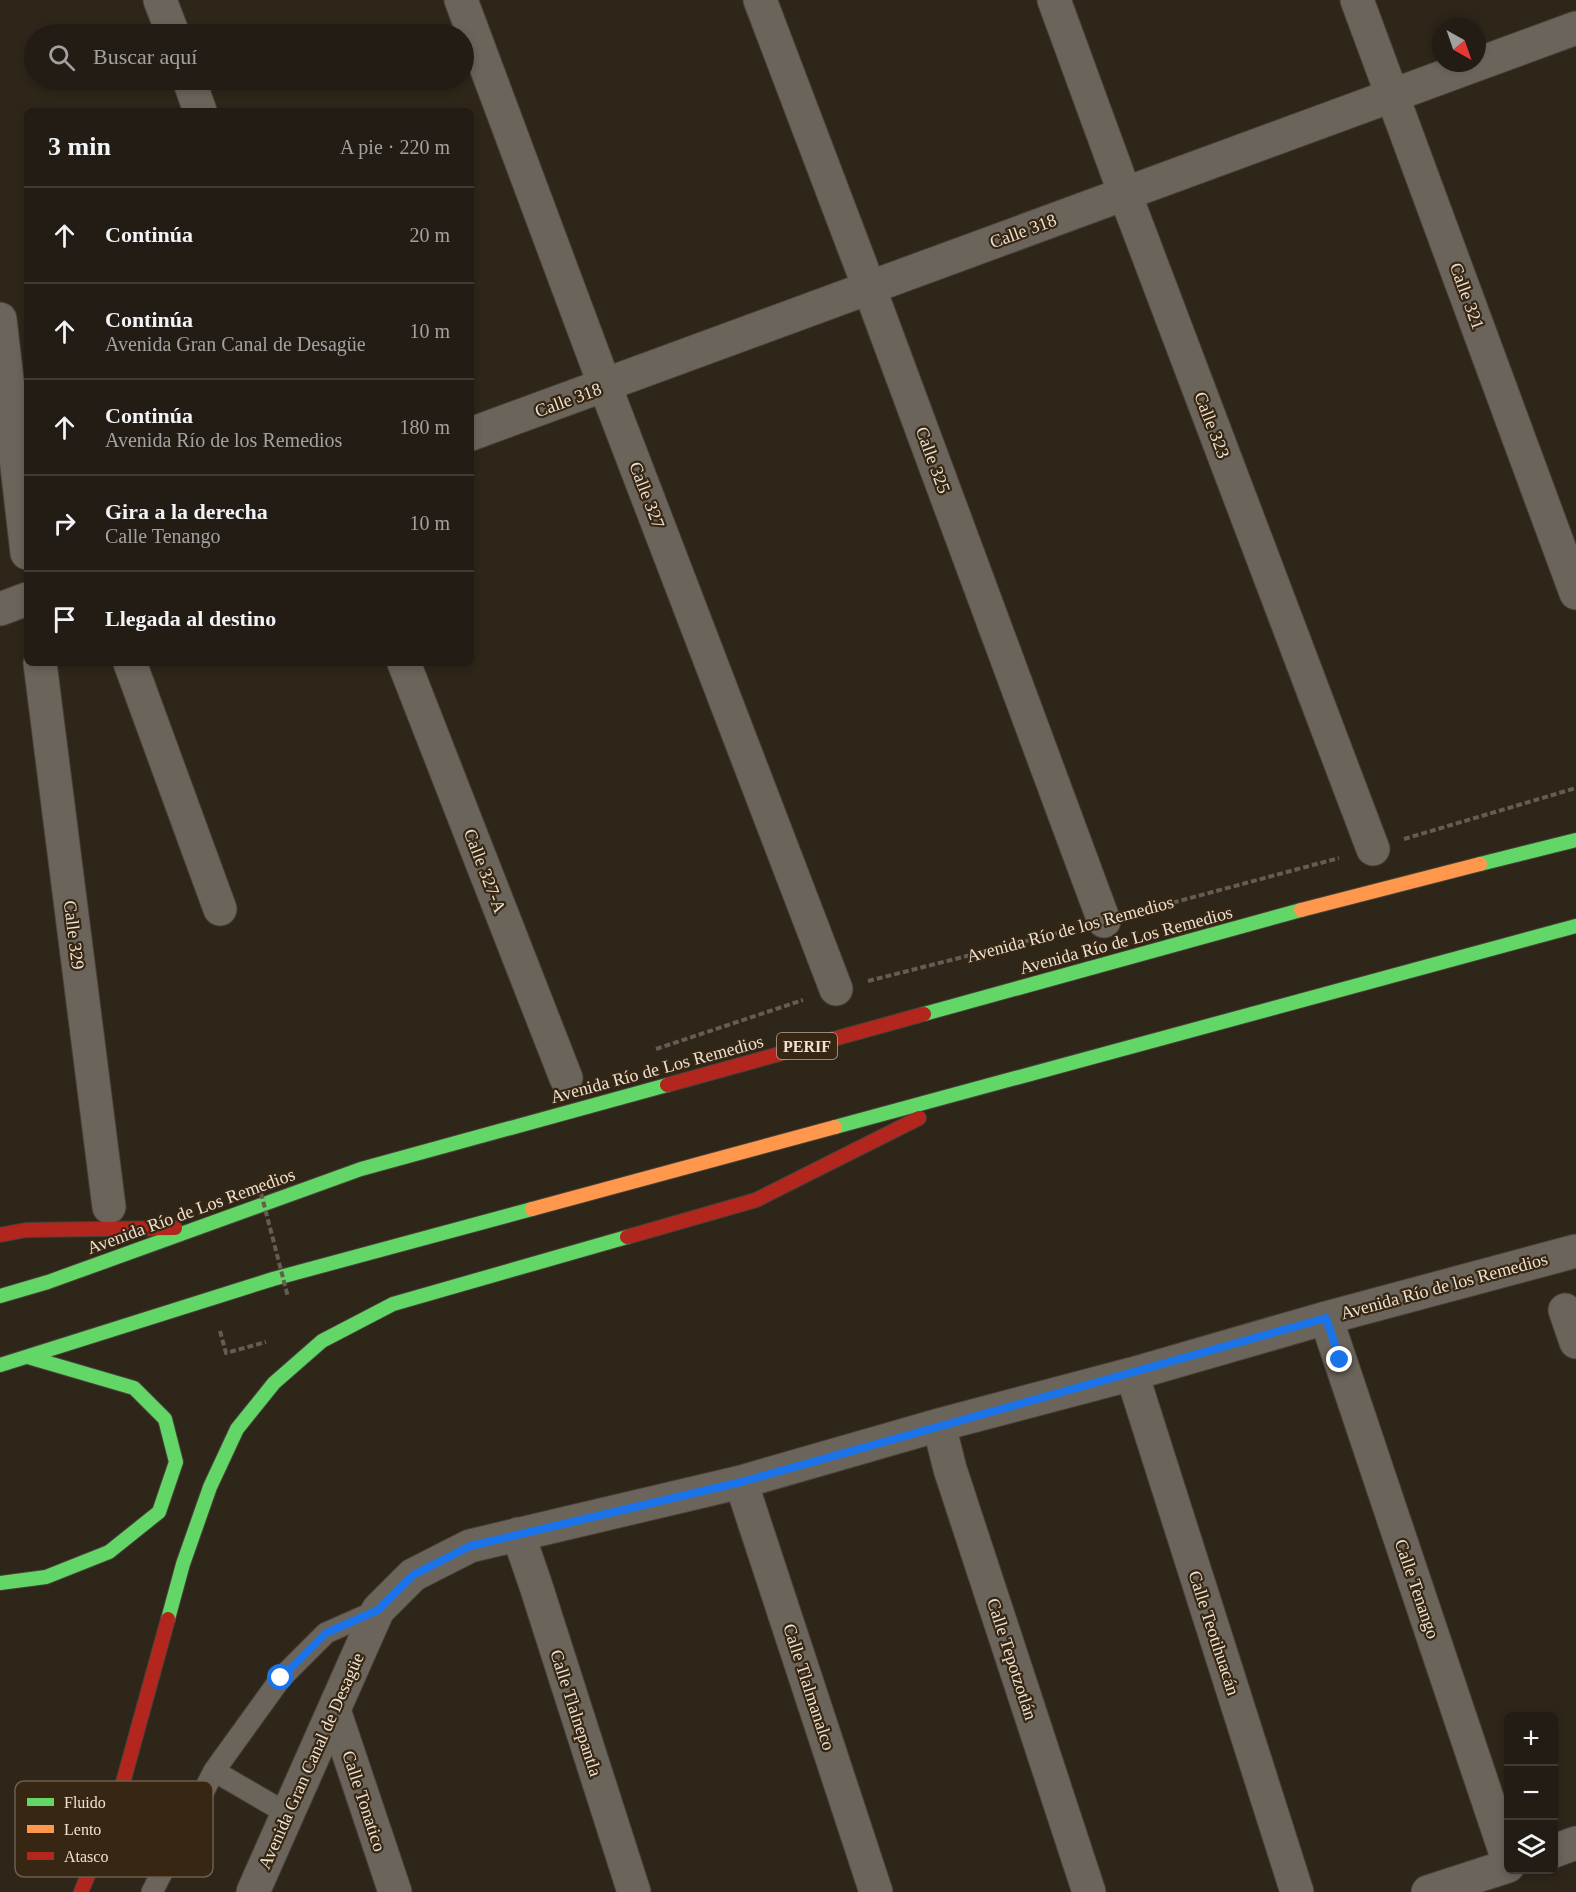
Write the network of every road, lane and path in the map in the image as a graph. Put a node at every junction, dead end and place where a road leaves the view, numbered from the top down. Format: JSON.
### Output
{"nodes":[{"id":1,"x":160,"y":0,"type":"edge"},
{"id":2,"x":461,"y":0,"type":"edge"},
{"id":3,"x":760,"y":0,"type":"edge"},
{"id":4,"x":1054,"y":0,"type":"edge"},
{"id":5,"x":1357,"y":0,"type":"edge"},
{"id":6,"x":169,"y":24,"type":"edge"},
{"id":7,"x":470,"y":24,"type":"edge"},
{"id":8,"x":1576,"y":28,"type":"edge"},
{"id":9,"x":474,"y":35,"type":"edge"},
{"id":10,"x":193,"y":90,"type":"edge"},
{"id":11,"x":1392,"y":94,"type":"junction"},
{"id":12,"x":199,"y":108,"type":"edge"},
{"id":13,"x":1125,"y":194,"type":"junction"},
{"id":14,"x":869,"y":287,"type":"junction"},
{"id":15,"x":0,"y":319,"type":"edge"},
{"id":16,"x":605,"y":386,"type":"junction"},
{"id":17,"x":474,"y":433,"type":"edge"},
{"id":18,"x":24,"y":526,"type":"edge"},
{"id":19,"x":1576,"y":593,"type":"edge"},
{"id":20,"x":24,"y":600,"type":"edge"},
{"id":21,"x":0,"y":609,"type":"edge"},
{"id":22,"x":40,"y":666,"type":"edge"},
{"id":23,"x":131,"y":666,"type":"edge"},
{"id":24,"x":405,"y":666,"type":"edge"},
{"id":25,"x":1576,"y":788,"type":"edge"},
{"id":26,"x":1576,"y":842,"type":"edge"},
{"id":27,"x":1373,"y":849,"type":"junction"},
{"id":28,"x":220,"y":909,"type":"dead end"},
{"id":29,"x":1104,"y":921,"type":"junction"},
{"id":30,"x":1576,"y":926,"type":"edge"},
{"id":31,"x":836,"y":989,"type":"junction"},
{"id":32,"x":645,"y":1052,"type":"dead end"},
{"id":33,"x":566,"y":1078,"type":"dead end"},
{"id":34,"x":981,"y":1086,"type":"junction"},
{"id":35,"x":261,"y":1194,"type":"dead end"},
{"id":36,"x":108,"y":1207,"type":"dead end"},
{"id":37,"x":201,"y":1227,"type":"junction"},
{"id":38,"x":0,"y":1235,"type":"edge"},
{"id":39,"x":1576,"y":1251,"type":"edge"},
{"id":40,"x":0,"y":1296,"type":"edge"},
{"id":41,"x":290,"y":1306,"type":"dead end"},
{"id":42,"x":1565,"y":1310,"type":"dead end"},
{"id":43,"x":1326,"y":1318,"type":"junction"},
{"id":44,"x":267,"y":1342,"type":"dead end"},
{"id":45,"x":1576,"y":1342,"type":"edge"},
{"id":46,"x":226,"y":1353,"type":"dead end"},
{"id":47,"x":28,"y":1357,"type":"junction"},
{"id":48,"x":0,"y":1365,"type":"edge"},
{"id":49,"x":1132,"y":1374,"type":"junction"},
{"id":50,"x":939,"y":1425,"type":"junction"},
{"id":51,"x":741,"y":1482,"type":"junction"},
{"id":52,"x":518,"y":1534,"type":"junction"},
{"id":53,"x":413,"y":1575,"type":"joint"},
{"id":54,"x":0,"y":1583,"type":"edge"},
{"id":55,"x":378,"y":1610,"type":"junction"},
{"id":56,"x":334,"y":1710,"type":"junction"},
{"id":57,"x":214,"y":1771,"type":"junction"},
{"id":58,"x":123,"y":1781,"type":"edge"},
{"id":59,"x":209,"y":1781,"type":"edge"},
{"id":60,"x":288,"y":1814,"type":"junction"},
{"id":61,"x":1576,"y":1843,"type":"edge"},
{"id":62,"x":1504,"y":1845,"type":"edge"},
{"id":63,"x":1558,"y":1850,"type":"edge"},
{"id":64,"x":1504,"y":1868,"type":"edge"},
{"id":65,"x":87,"y":1877,"type":"edge"},
{"id":66,"x":160,"y":1877,"type":"edge"},
{"id":67,"x":81,"y":1892,"type":"edge"},
{"id":68,"x":152,"y":1892,"type":"edge"},
{"id":69,"x":253,"y":1892,"type":"edge"},
{"id":70,"x":395,"y":1892,"type":"edge"},
{"id":71,"x":634,"y":1892,"type":"edge"},
{"id":72,"x":876,"y":1892,"type":"edge"},
{"id":73,"x":1089,"y":1892,"type":"edge"},
{"id":74,"x":1297,"y":1892,"type":"edge"},
{"id":75,"x":1428,"y":1892,"type":"edge"}],
"edges":[{"from":1,"to":6,"type":"street"},
{"from":2,"to":7,"type":"street","name":"Calle 327"},
{"from":3,"to":14,"type":"street","name":"Calle 325"},
{"from":4,"to":13,"type":"street","name":"Calle 323"},
{"from":5,"to":11,"type":"street","name":"Calle 321"},
{"from":8,"to":11,"type":"street","name":"Calle 318"},
{"from":9,"to":16,"type":"street","name":"Calle 327"},
{"from":10,"to":12,"type":"street"},
{"from":11,"to":13,"type":"street","name":"Calle 318"},
{"from":11,"to":19,"type":"street","name":"Calle 321"},
{"from":13,"to":14,"type":"street","name":"Calle 318"},
{"from":13,"to":27,"type":"street","name":"Calle 323"},
{"from":14,"to":16,"type":"street","name":"Calle 318"},
{"from":14,"to":29,"type":"street","name":"Calle 325"},
{"from":15,"to":18,"type":"street"},
{"from":16,"to":17,"type":"street","name":"Calle 318"},
{"from":16,"to":31,"type":"street","name":"Calle 327"},
{"from":20,"to":21,"type":"street"},
{"from":22,"to":36,"type":"street","name":"Calle 329"},
{"from":23,"to":28,"type":"street"},
{"from":24,"to":33,"type":"street","name":"Calle 327-A"},
{"from":25,"to":27,"type":"path","name":"Avenida Río de los Remedios"},
{"from":26,"to":37,"type":"highway","name":"Avenida Río de Los Remedios","number":"PERIF"},
{"from":27,"to":29,"type":"path","name":"Avenida Río de los Remedios"},
{"from":29,"to":31,"type":"path","name":"Avenida Río de los Remedios"},
{"from":30,"to":34,"type":"highway"},
{"from":31,"to":32,"type":"path","name":"Avenida Río de los Remedios"},
{"from":34,"to":47,"type":"highway"},
{"from":34,"to":58,"type":"highway"},
{"from":35,"to":41,"type":"path","bridge":true},
{"from":37,"to":38,"type":"highway"},
{"from":37,"to":40,"type":"highway","name":"Avenida Río de Los Remedios","number":"PERIF"},
{"from":39,"to":43,"type":"street","name":"Avenida Río de los Remedios"},
{"from":42,"to":45,"type":"street"},
{"from":43,"to":49,"type":"street","name":"Avenida Río de los Remedios"},
{"from":43,"to":62,"type":"street","name":"Calle Tenango"},
{"from":44,"to":46,"type":"path"},
{"from":47,"to":48,"type":"highway"},
{"from":47,"to":54,"type":"highway"},
{"from":49,"to":50,"type":"street","name":"Avenida Río de los Remedios"},
{"from":49,"to":74,"type":"street","name":"Calle Teotihuacán"},
{"from":50,"to":51,"type":"street","name":"Avenida Río de los Remedios"},
{"from":50,"to":73,"type":"street","name":"Calle Tepotzotlán"},
{"from":51,"to":52,"type":"street","name":"Avenida Río de los Remedios"},
{"from":51,"to":72,"type":"street","name":"Calle Tlalmanalco"},
{"from":52,"to":53,"type":"street","name":"Avenida Río de los Remedios"},
{"from":52,"to":71,"type":"street","name":"Calle Tlalnepantla"},
{"from":53,"to":55,"type":"street","name":"Avenida Gran Canal de Desagüe"},
{"from":55,"to":56,"type":"street","name":"Avenida Gran Canal de Desagüe"},
{"from":55,"to":57,"type":"lane"},
{"from":56,"to":60,"type":"street","name":"Avenida Gran Canal de Desagüe"},
{"from":56,"to":70,"type":"street","name":"Calle Tonatico"},
{"from":57,"to":59,"type":"lane"},
{"from":57,"to":60,"type":"lane"},
{"from":60,"to":69,"type":"street","name":"Avenida Gran Canal de Desagüe"},
{"from":61,"to":63,"type":"street"},
{"from":64,"to":75,"type":"street"},
{"from":65,"to":67,"type":"highway"},
{"from":66,"to":68,"type":"lane"}]}
